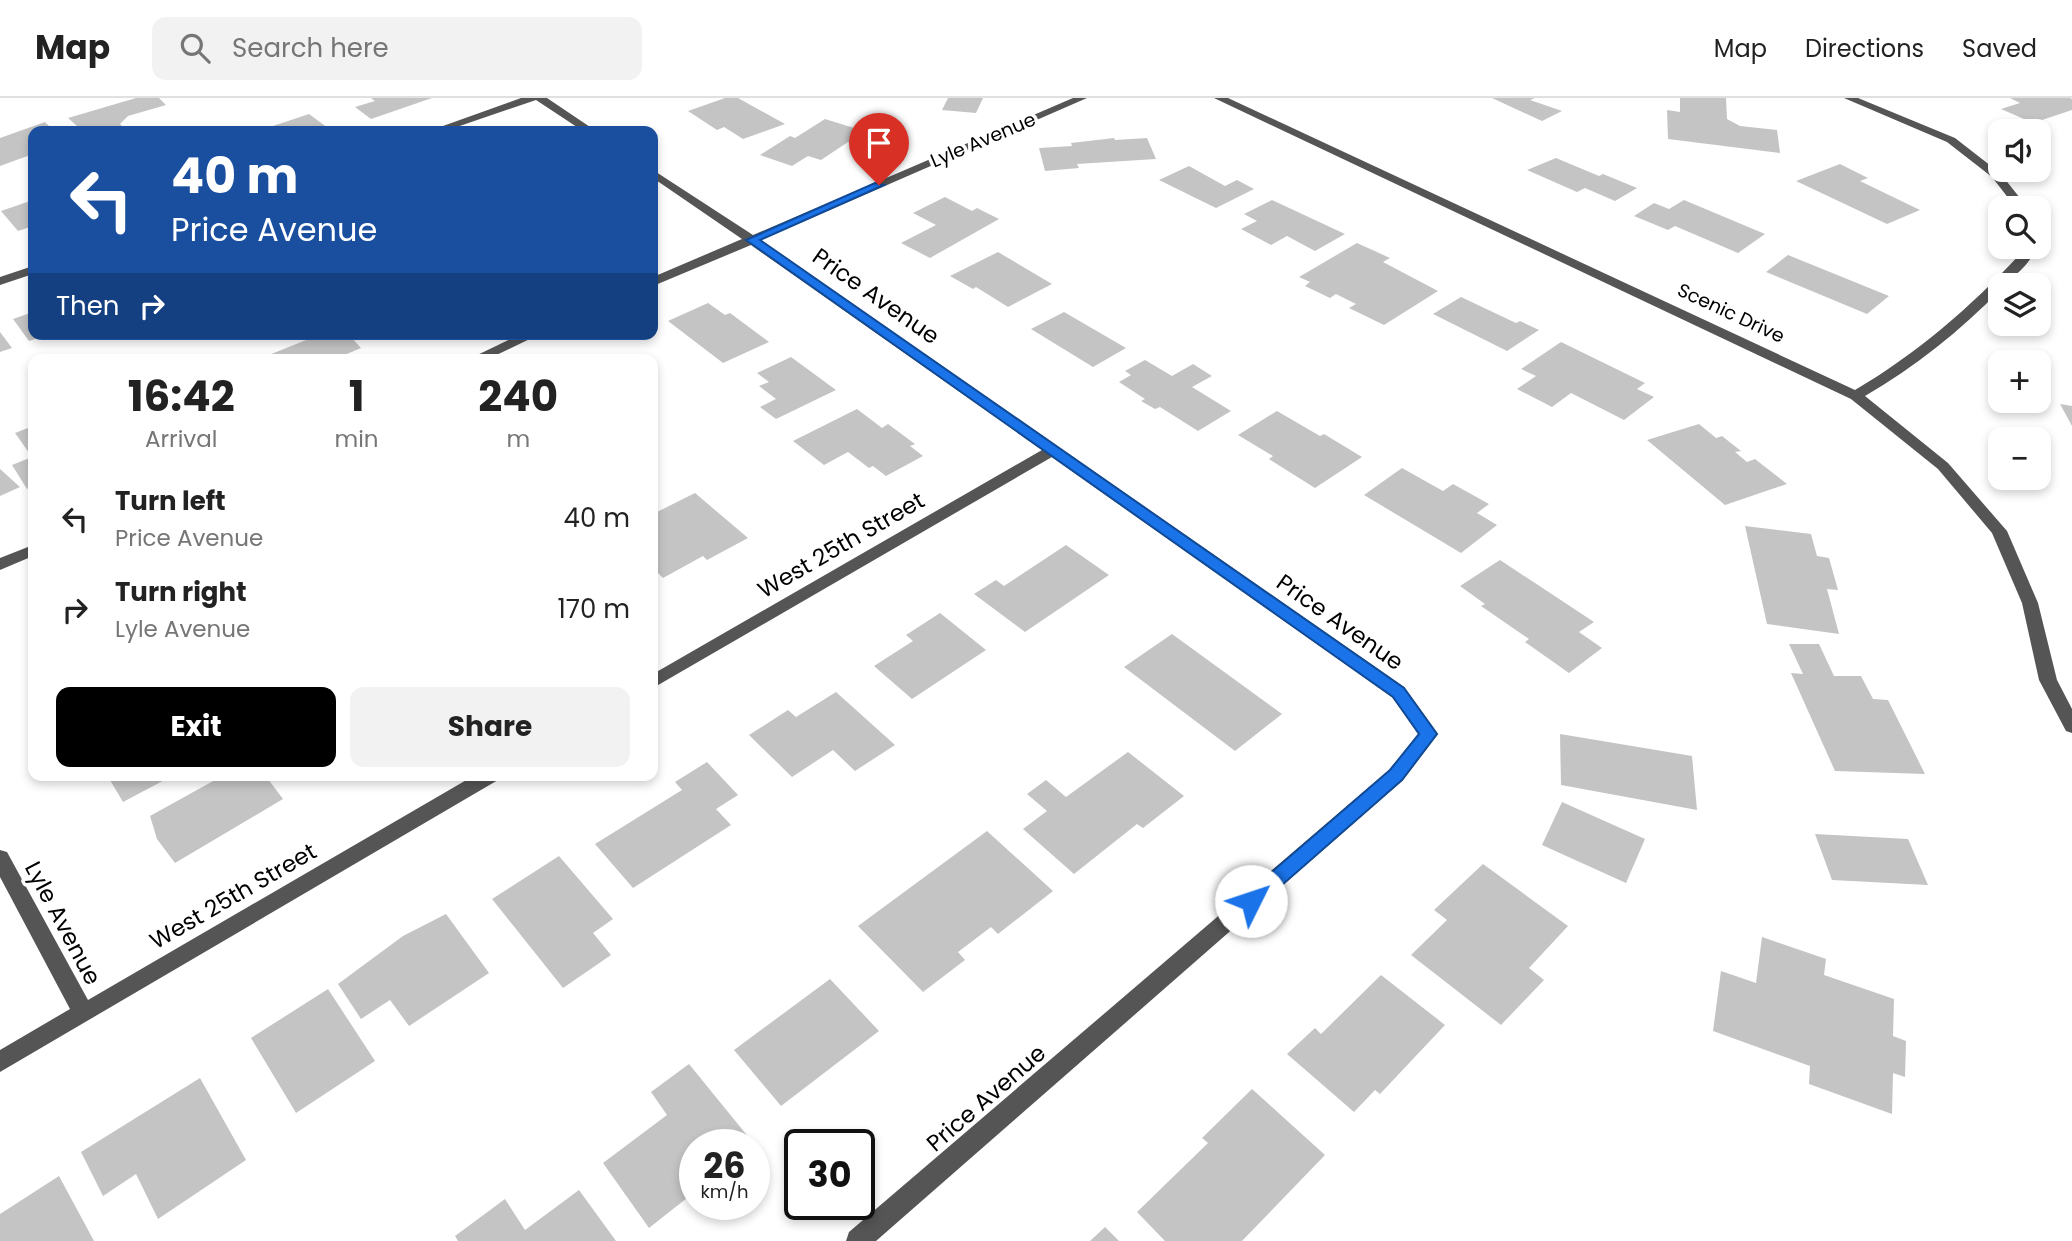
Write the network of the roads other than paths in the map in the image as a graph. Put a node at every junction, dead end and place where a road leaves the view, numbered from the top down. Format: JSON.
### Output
{"nodes":[{"id":1,"x":532,"y":98,"type":"edge"},
{"id":2,"x":540,"y":98,"type":"edge"},
{"id":3,"x":1082,"y":98,"type":"edge"},
{"id":4,"x":1219,"y":98,"type":"edge"},
{"id":5,"x":1849,"y":98,"type":"edge"},
{"id":6,"x":450,"y":126,"type":"edge"},
{"id":7,"x":582,"y":126,"type":"edge"},
{"id":8,"x":658,"y":176,"type":"edge"},
{"id":9,"x":2013,"y":196,"type":"edge"},
{"id":10,"x":752,"y":240,"type":"junction"},
{"id":11,"x":2022,"y":259,"type":"edge"},
{"id":12,"x":28,"y":272,"type":"edge"},
{"id":13,"x":658,"y":280,"type":"edge"},
{"id":14,"x":0,"y":281,"type":"edge"},
{"id":15,"x":519,"y":340,"type":"edge"},
{"id":16,"x":487,"y":354,"type":"edge"},
{"id":17,"x":1856,"y":396,"type":"junction"},
{"id":18,"x":1053,"y":450,"type":"junction"},
{"id":19,"x":28,"y":552,"type":"edge"},
{"id":20,"x":0,"y":564,"type":"edge"},
{"id":21,"x":658,"y":679,"type":"edge"},
{"id":22,"x":2072,"y":726,"type":"edge"},
{"id":23,"x":481,"y":781,"type":"edge"},
{"id":24,"x":0,"y":858,"type":"edge"},
{"id":25,"x":83,"y":1012,"type":"junction"},
{"id":26,"x":0,"y":1062,"type":"edge"},
{"id":27,"x":858,"y":1241,"type":"edge"}],
"edges":[{"from":1,"to":6,"type":"street"},
{"from":2,"to":7,"type":"street"},
{"from":3,"to":10,"type":"street","name":"Lyle Avenue"},
{"from":4,"to":17,"type":"street","name":"Scenic Drive"},
{"from":5,"to":9,"type":"street"},
{"from":8,"to":10,"type":"street","name":"Price Avenue"},
{"from":10,"to":13,"type":"street","name":"Lyle Avenue"},
{"from":10,"to":18,"type":"street","name":"Price Avenue"},
{"from":11,"to":17,"type":"street"},
{"from":12,"to":14,"type":"street"},
{"from":15,"to":16,"type":"street"},
{"from":17,"to":22,"type":"street","name":"Scenic Drive"},
{"from":18,"to":21,"type":"street","name":"West 25th Street"},
{"from":18,"to":27,"type":"street","name":"Price Avenue"},
{"from":19,"to":20,"type":"street"},
{"from":23,"to":25,"type":"street","name":"West 25th Street"},
{"from":24,"to":25,"type":"street","name":"Lyle Avenue"},
{"from":25,"to":26,"type":"street","name":"West 25th Street"}]}
